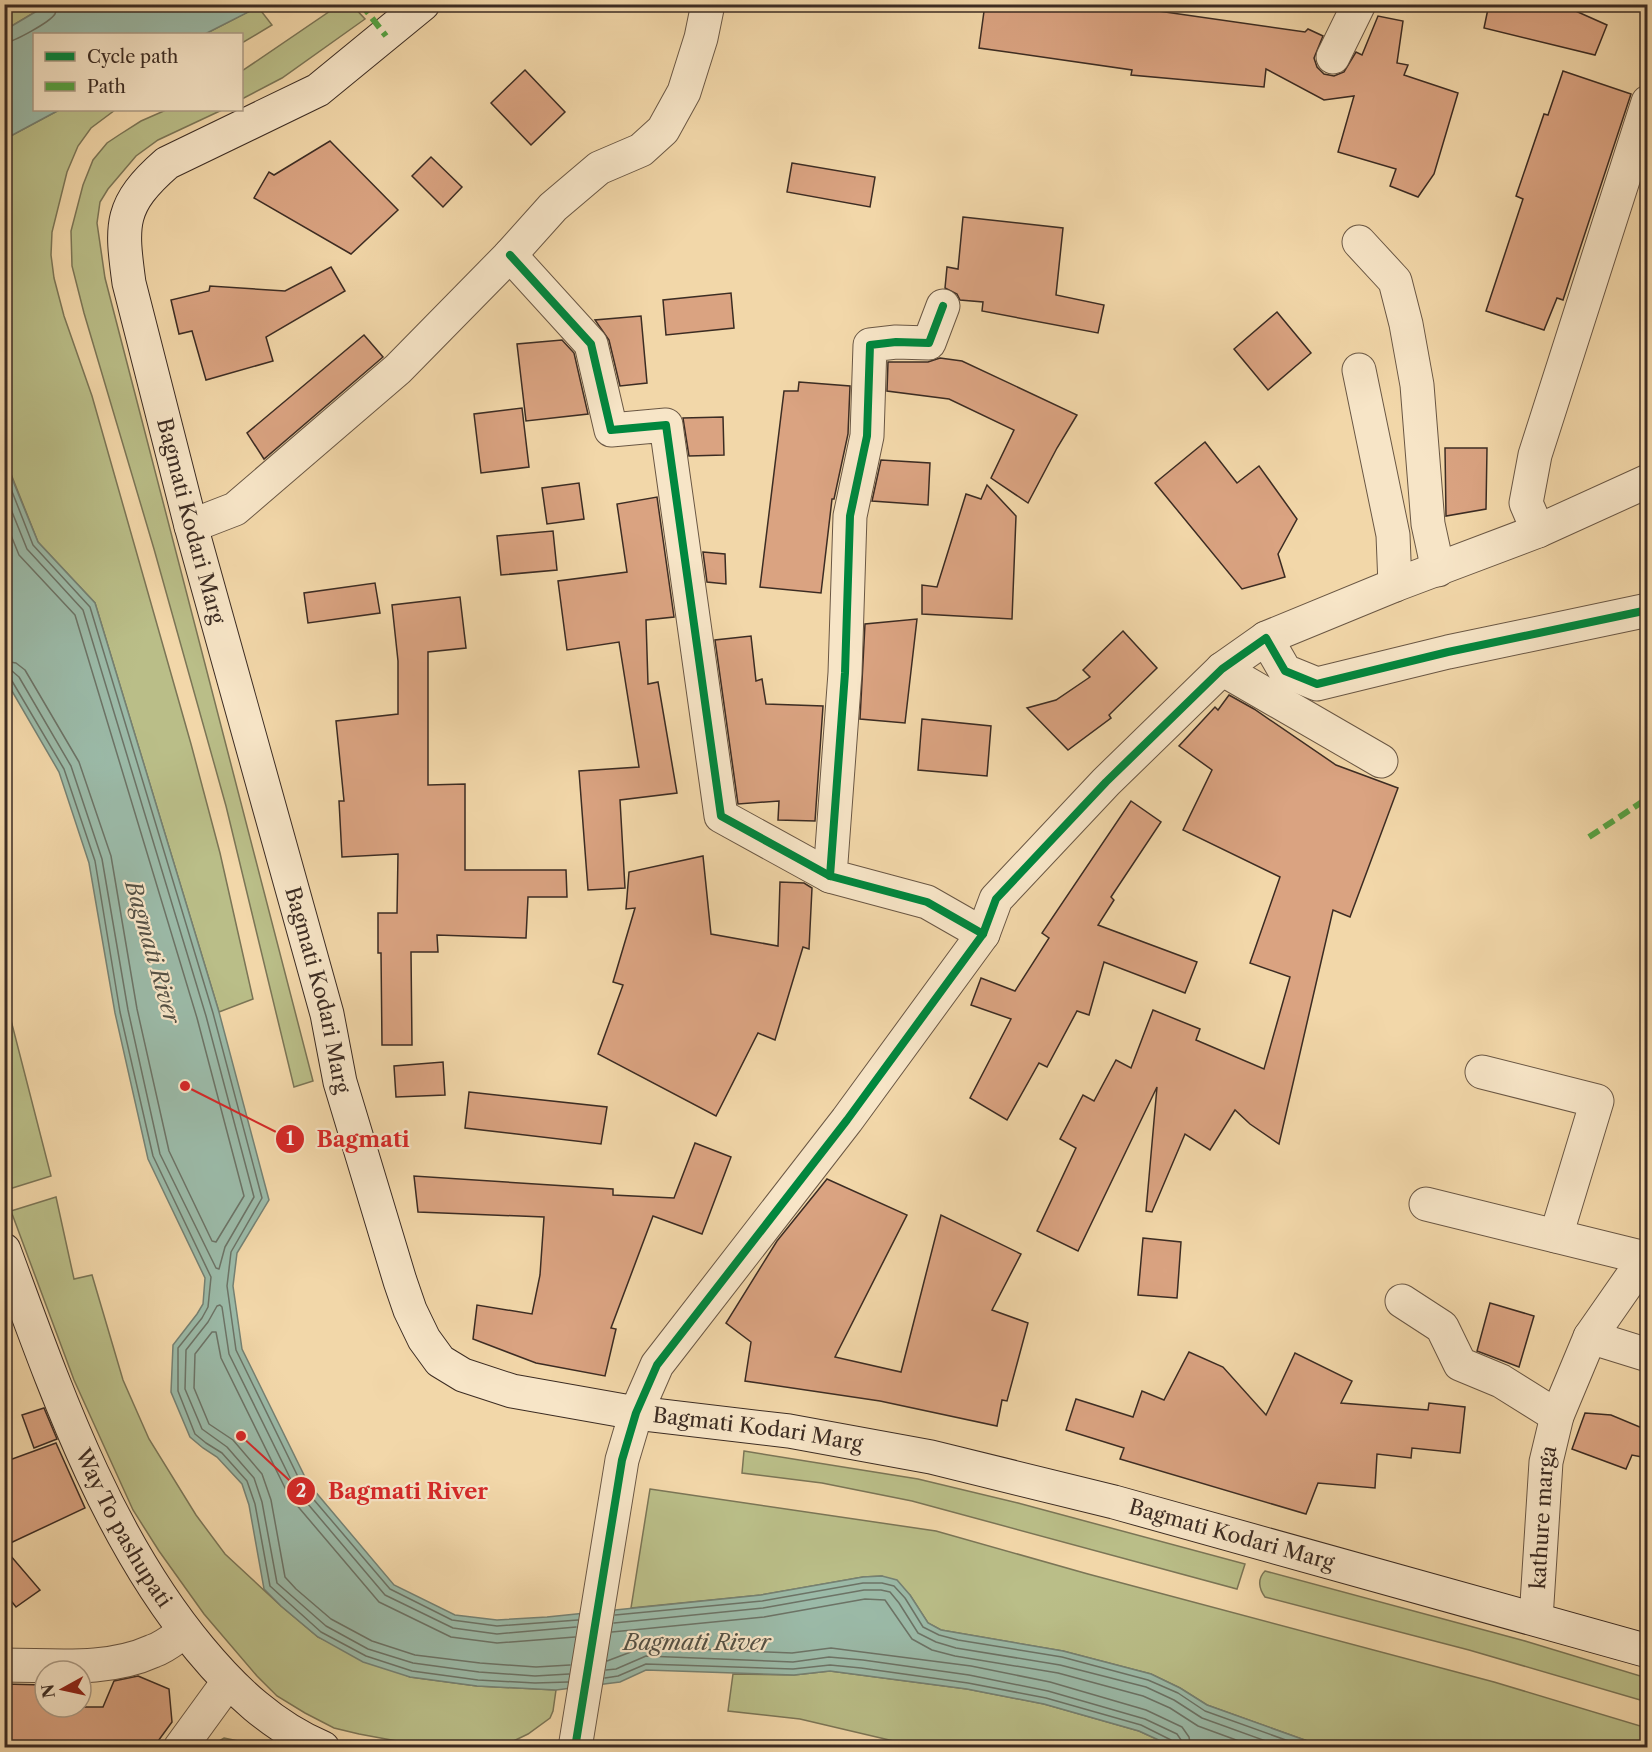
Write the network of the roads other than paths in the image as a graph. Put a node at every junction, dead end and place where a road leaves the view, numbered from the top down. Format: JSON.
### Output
{"nodes":[{"id":1,"x":423,"y":4,"type":"edge"},
{"id":2,"x":708,"y":4,"type":"edge"},
{"id":3,"x":1359,"y":4,"type":"edge"},
{"id":4,"x":1332,"y":57,"type":"dead end"},
{"id":5,"x":1647,"y":102,"type":"edge"},
{"id":6,"x":1359,"y":242,"type":"dead end"},
{"id":7,"x":510,"y":255,"type":"junction"},
{"id":8,"x":943,"y":306,"type":"dead end"},
{"id":9,"x":1359,"y":370,"type":"dead end"},
{"id":10,"x":1647,"y":480,"type":"edge"},
{"id":11,"x":192,"y":526,"type":"junction"},
{"id":12,"x":1538,"y":531,"type":"junction"},
{"id":13,"x":1438,"y":570,"type":"junction"},
{"id":14,"x":1395,"y":585,"type":"junction"},
{"id":15,"x":1647,"y":610,"type":"edge"},
{"id":16,"x":1266,"y":638,"type":"junction"},
{"id":17,"x":1222,"y":669,"type":"junction"},
{"id":18,"x":1381,"y":761,"type":"dead end"},
{"id":19,"x":830,"y":876,"type":"junction"},
{"id":20,"x":983,"y":934,"type":"junction"},
{"id":21,"x":1482,"y":1072,"type":"dead end"},
{"id":22,"x":1426,"y":1204,"type":"dead end"},
{"id":23,"x":1556,"y":1236,"type":"junction"},
{"id":24,"x":4,"y":1250,"type":"edge"},
{"id":25,"x":1402,"y":1301,"type":"dead end"},
{"id":26,"x":1590,"y":1337,"type":"junction"},
{"id":27,"x":1647,"y":1355,"type":"edge"},
{"id":28,"x":636,"y":1413,"type":"junction"},
{"id":29,"x":1557,"y":1416,"type":"junction"},
{"id":30,"x":1536,"y":1619,"type":"junction"},
{"id":31,"x":185,"y":1632,"type":"junction"},
{"id":32,"x":1647,"y":1651,"type":"edge"},
{"id":33,"x":4,"y":1665,"type":"edge"},
{"id":34,"x":228,"y":1682,"type":"junction"},
{"id":35,"x":577,"y":1733,"type":"edge"},
{"id":36,"x":180,"y":1748,"type":"edge"},
{"id":37,"x":323,"y":1748,"type":"edge"}],
"edges":[{"from":1,"to":11,"type":"street","name":"Bagmati Kodari Marg"},
{"from":2,"to":7,"type":"street"},
{"from":3,"to":4,"type":"street"},
{"from":5,"to":12,"type":"street"},
{"from":6,"to":13,"type":"street"},
{"from":7,"to":11,"type":"street"},
{"from":7,"to":19,"type":"street"},
{"from":8,"to":19,"type":"street"},
{"from":9,"to":14,"type":"street"},
{"from":10,"to":12,"type":"street"},
{"from":11,"to":28,"type":"street","name":"Bagmati Kodari Marg"},
{"from":12,"to":13,"type":"street"},
{"from":13,"to":14,"type":"street"},
{"from":14,"to":16,"type":"street"},
{"from":15,"to":16,"type":"street"},
{"from":16,"to":17,"type":"street"},
{"from":17,"to":18,"type":"street"},
{"from":17,"to":20,"type":"street"},
{"from":19,"to":20,"type":"street"},
{"from":20,"to":28,"type":"street"},
{"from":21,"to":23,"type":"street"},
{"from":22,"to":23,"type":"street"},
{"from":23,"to":26,"type":"street","name":"kathure marga"},
{"from":24,"to":31,"type":"street","name":"Way To pashupati"},
{"from":25,"to":29,"type":"street","name":"kathure marga"},
{"from":26,"to":27,"type":"street"},
{"from":26,"to":29,"type":"street","name":"kathure marga"},
{"from":28,"to":30,"type":"street","name":"Bagmati Kodari Marg"},
{"from":28,"to":35,"type":"street"},
{"from":29,"to":30,"type":"street","name":"kathure marga"},
{"from":30,"to":32,"type":"street","name":"Bagmati Kodari Marg"},
{"from":31,"to":33,"type":"street"},
{"from":31,"to":34,"type":"street","name":"Way To pashupati"},
{"from":34,"to":36,"type":"street"},
{"from":34,"to":37,"type":"street","name":"Way To pashupati"}]}
